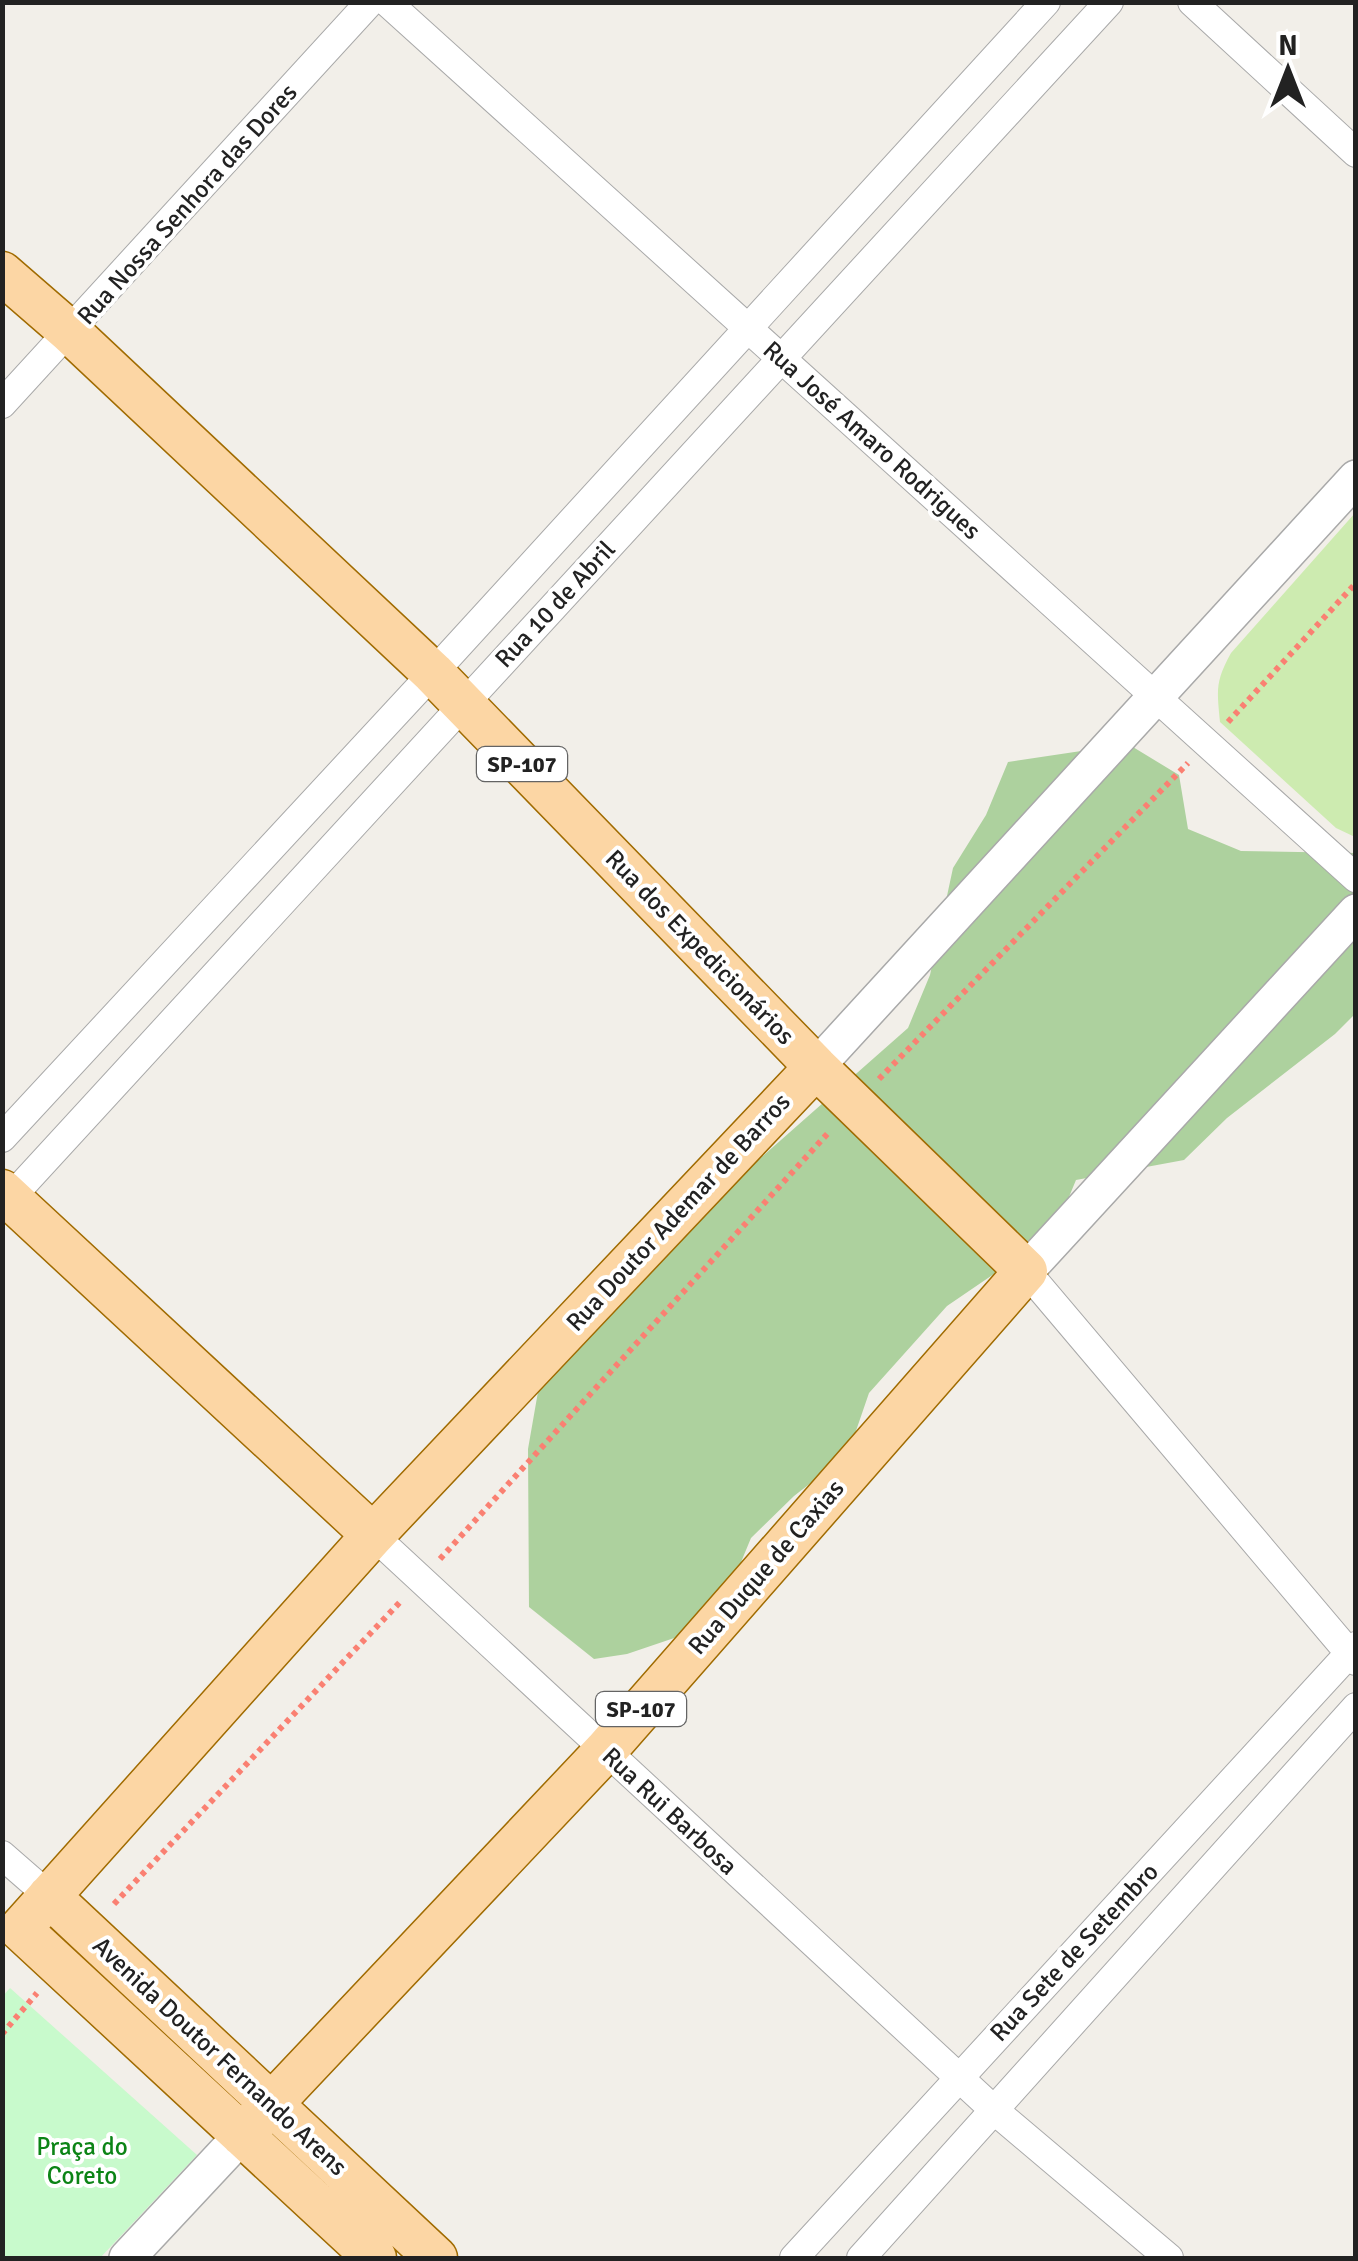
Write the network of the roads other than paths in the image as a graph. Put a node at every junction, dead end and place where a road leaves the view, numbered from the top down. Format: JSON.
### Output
{"nodes":[{"id":1,"x":370,"y":2,"type":"edge"},
{"id":2,"x":387,"y":2,"type":"edge"},
{"id":3,"x":1046,"y":2,"type":"edge"},
{"id":4,"x":1110,"y":2,"type":"edge"},
{"id":5,"x":1192,"y":2,"type":"edge"},
{"id":6,"x":1356,"y":153,"type":"edge"},
{"id":7,"x":2,"y":273,"type":"edge"},
{"id":8,"x":748,"y":328,"type":"junction"},
{"id":9,"x":70,"y":332,"type":"junction"},
{"id":10,"x":781,"y":358,"type":"junction"},
{"id":11,"x":2,"y":404,"type":"edge"},
{"id":12,"x":1356,"y":478,"type":"edge"},
{"id":13,"x":433,"y":673,"type":"junction"},
{"id":14,"x":1156,"y":696,"type":"junction"},
{"id":15,"x":463,"y":704,"type":"junction"},
{"id":16,"x":1356,"y":878,"type":"edge"},
{"id":17,"x":1356,"y":912,"type":"edge"},
{"id":18,"x":816,"y":1067,"type":"junction"},
{"id":19,"x":2,"y":1138,"type":"edge"},
{"id":20,"x":5,"y":1198,"type":"edge"},
{"id":21,"x":1026,"y":1270,"type":"junction"},
{"id":22,"x":373,"y":1534,"type":"junction"},
{"id":23,"x":1354,"y":1653,"type":"edge"},
{"id":24,"x":1356,"y":1707,"type":"edge"},
{"id":25,"x":605,"y":1751,"type":"junction"},
{"id":26,"x":2,"y":1855,"type":"edge"},
{"id":27,"x":49,"y":1896,"type":"junction"},
{"id":28,"x":8,"y":1930,"type":"edge"},
{"id":29,"x":959,"y":2078,"type":"junction"},
{"id":30,"x":271,"y":2104,"type":"junction"},
{"id":31,"x":994,"y":2110,"type":"junction"},
{"id":32,"x":242,"y":2136,"type":"junction"},
{"id":33,"x":126,"y":2258,"type":"edge"},
{"id":34,"x":375,"y":2258,"type":"edge"},
{"id":35,"x":436,"y":2258,"type":"edge"},
{"id":36,"x":794,"y":2258,"type":"edge"},
{"id":37,"x":861,"y":2258,"type":"edge"},
{"id":38,"x":1168,"y":2258,"type":"edge"}],
"edges":[{"from":1,"to":9,"type":"street","name":"Rua Nossa Senhora das Dores"},
{"from":2,"to":8,"type":"street","name":"Rua José Amaro Rodrigues"},
{"from":3,"to":8,"type":"street","name":"Rua 10 de Abril"},
{"from":4,"to":10,"type":"street","name":"Rua 10 de Abril"},
{"from":5,"to":6,"type":"street"},
{"from":7,"to":9,"type":"main road","name":"Rua dos Expedicionários","number":"SP-107"},
{"from":8,"to":10,"type":"street","name":"Rua José Amaro Rodrigues"},
{"from":8,"to":13,"type":"street","name":"Rua 10 de Abril"},
{"from":9,"to":11,"type":"street","name":"Rua Nossa Senhora das Dores"},
{"from":9,"to":13,"type":"main road","name":"Rua dos Expedicionários","number":"SP-107"},
{"from":10,"to":14,"type":"street","name":"Rua José Amaro Rodrigues"},
{"from":10,"to":15,"type":"street","name":"Rua 10 de Abril"},
{"from":12,"to":14,"type":"street","name":"Rua Doutor Ademar de Barros"},
{"from":13,"to":15,"type":"main road","name":"Rua dos Expedicionários","number":"SP-107"},
{"from":13,"to":19,"type":"street","name":"Rua 10 de Abril"},
{"from":14,"to":16,"type":"street","name":"Rua José Amaro Rodrigues"},
{"from":14,"to":18,"type":"street","name":"Rua Doutor Ademar de Barros"},
{"from":15,"to":18,"type":"main road","name":"Rua dos Expedicionários","number":"SP-107"},
{"from":15,"to":20,"type":"street","name":"Rua 10 de Abril"},
{"from":17,"to":21,"type":"street","name":"Rua Duque de Caxias"},
{"from":18,"to":21,"type":"main road","name":"Rua dos Expedicionários","number":"SP-107"},
{"from":18,"to":22,"type":"main road","name":"Rua Doutor Ademar de Barros"},
{"from":20,"to":22,"type":"main road","name":"Rua Rui Barbosa"},
{"from":21,"to":23,"type":"street","name":"Rua dos Expedicionários"},
{"from":21,"to":25,"type":"main road","name":"Rua Duque de Caxias","number":"SP-107"},
{"from":22,"to":25,"type":"street","name":"Rua Rui Barbosa"},
{"from":22,"to":27,"type":"main road","name":"Rua Doutor Ademar de Barros"},
{"from":23,"to":29,"type":"street","name":"Rua Sete de Setembro"},
{"from":24,"to":31,"type":"street","name":"Rua Sete de Setembro"},
{"from":25,"to":29,"type":"street","name":"Rua Rui Barbosa"},
{"from":25,"to":30,"type":"main road","name":"Rua Duque de Caxias","number":"SP-107"},
{"from":26,"to":27,"type":"street","name":"Avenida Doutor Fernando Arens"},
{"from":27,"to":28,"type":"main road","name":"Rua Doutor Ademar de Barros"},
{"from":27,"to":30,"type":"main road","name":"Avenida Doutor Fernando Arens"},
{"from":28,"to":32,"type":"main road","name":"Avenida Doutor Fernando Arens"},
{"from":29,"to":31,"type":"street","name":"Rua Rui Barbosa"},
{"from":29,"to":36,"type":"street","name":"Rua Sete de Setembro"},
{"from":30,"to":32,"type":"main road","name":"Rua Duque de Caxias","number":"SP-107"},
{"from":30,"to":35,"type":"main road","name":"Avenida Doutor Fernando Arens"},
{"from":31,"to":37,"type":"street","name":"Rua Sete de Setembro"},
{"from":31,"to":38,"type":"street","name":"Rua Rui Barbosa"},
{"from":32,"to":33,"type":"street","name":"Rua Duque de Caxias"},
{"from":32,"to":34,"type":"main road","name":"Avenida Doutor Fernando Arens"}]}
